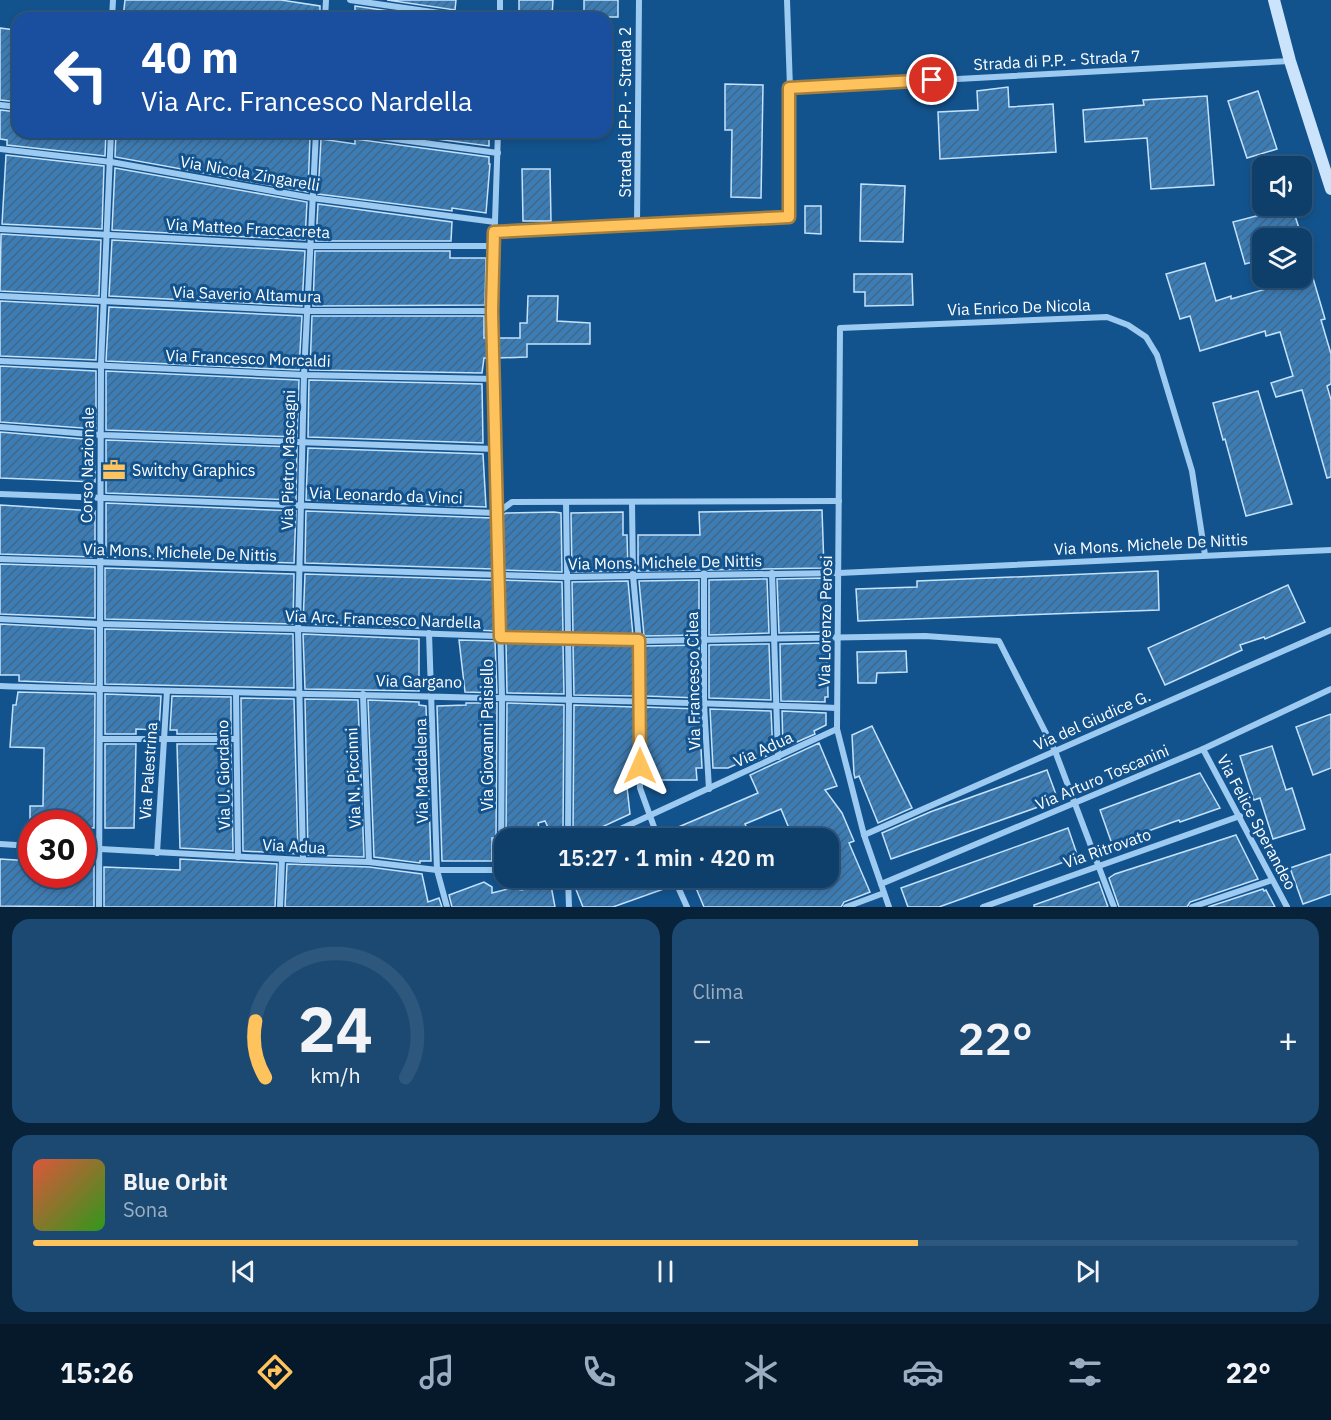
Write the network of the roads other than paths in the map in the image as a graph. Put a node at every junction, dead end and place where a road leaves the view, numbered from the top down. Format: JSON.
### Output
{"nodes":[{"id":1,"x":350,"y":0,"type":"edge"},
{"id":2,"x":639,"y":0,"type":"edge"},
{"id":3,"x":787,"y":0,"type":"edge"},
{"id":4,"x":1274,"y":0,"type":"edge"},
{"id":5,"x":433,"y":12,"type":"edge"},
{"id":6,"x":1290,"y":61,"type":"junction"},
{"id":7,"x":789,"y":88,"type":"junction"},
{"id":8,"x":111,"y":138,"type":"edge"},
{"id":9,"x":316,"y":138,"type":"edge"},
{"id":10,"x":387,"y":138,"type":"edge"},
{"id":11,"x":498,"y":138,"type":"edge"},
{"id":12,"x":0,"y":149,"type":"edge"},
{"id":13,"x":498,"y":153,"type":"junction"},
{"id":14,"x":111,"y":162,"type":"junction"},
{"id":15,"x":1331,"y":189,"type":"edge"},
{"id":16,"x":312,"y":198,"type":"junction"},
{"id":17,"x":495,"y":222,"type":"junction"},
{"id":18,"x":638,"y":225,"type":"junction"},
{"id":19,"x":0,"y":229,"type":"edge"},
{"id":20,"x":494,"y":232,"type":"junction"},
{"id":21,"x":107,"y":234,"type":"junction"},
{"id":22,"x":311,"y":246,"type":"junction"},
{"id":23,"x":494,"y":246,"type":"junction"},
{"id":24,"x":0,"y":296,"type":"edge"},
{"id":25,"x":104,"y":301,"type":"junction"},
{"id":26,"x":306,"y":311,"type":"junction"},
{"id":27,"x":492,"y":311,"type":"junction"},
{"id":28,"x":840,"y":327,"type":"joint"},
{"id":29,"x":0,"y":361,"type":"edge"},
{"id":30,"x":101,"y":365,"type":"junction"},
{"id":31,"x":304,"y":375,"type":"junction"},
{"id":32,"x":495,"y":379,"type":"junction"},
{"id":33,"x":0,"y":427,"type":"edge"},
{"id":34,"x":102,"y":435,"type":"junction"},
{"id":35,"x":302,"y":442,"type":"junction"},
{"id":36,"x":495,"y":449,"type":"junction"},
{"id":37,"x":0,"y":494,"type":"edge"},
{"id":38,"x":100,"y":499,"type":"junction"},
{"id":39,"x":839,"y":501,"type":"junction"},
{"id":40,"x":566,"y":502,"type":"junction"},
{"id":41,"x":632,"y":502,"type":"junction"},
{"id":42,"x":300,"y":505,"type":"junction"},
{"id":43,"x":497,"y":513,"type":"junction"},
{"id":44,"x":1331,"y":550,"type":"edge"},
{"id":45,"x":1205,"y":555,"type":"junction"},
{"id":46,"x":0,"y":559,"type":"edge"},
{"id":47,"x":100,"y":562,"type":"junction"},
{"id":48,"x":300,"y":570,"type":"junction"},
{"id":49,"x":704,"y":573,"type":"junction"},
{"id":50,"x":772,"y":573,"type":"junction"},
{"id":51,"x":839,"y":573,"type":"junction"},
{"id":52,"x":633,"y":575,"type":"junction"},
{"id":53,"x":499,"y":576,"type":"junction"},
{"id":54,"x":566,"y":577,"type":"junction"},
{"id":55,"x":0,"y":619,"type":"edge"},
{"id":56,"x":101,"y":624,"type":"junction"},
{"id":57,"x":298,"y":629,"type":"junction"},
{"id":58,"x":1331,"y":630,"type":"edge"},
{"id":59,"x":429,"y":633,"type":"junction"},
{"id":60,"x":500,"y":637,"type":"junction"},
{"id":61,"x":838,"y":637,"type":"junction"},
{"id":62,"x":773,"y":638,"type":"junction"},
{"id":63,"x":569,"y":639,"type":"junction"},
{"id":64,"x":705,"y":639,"type":"junction"},
{"id":65,"x":639,"y":640,"type":"junction"},
{"id":66,"x":0,"y":686,"type":"edge"},
{"id":67,"x":99,"y":689,"type":"junction"},
{"id":68,"x":1331,"y":689,"type":"edge"},
{"id":69,"x":167,"y":691,"type":"junction"},
{"id":70,"x":236,"y":693,"type":"junction"},
{"id":71,"x":300,"y":694,"type":"junction"},
{"id":72,"x":363,"y":694,"type":"junction"},
{"id":73,"x":432,"y":695,"type":"junction"},
{"id":74,"x":502,"y":697,"type":"junction"},
{"id":75,"x":569,"y":698,"type":"junction"},
{"id":76,"x":639,"y":700,"type":"junction"},
{"id":77,"x":704,"y":704,"type":"junction"},
{"id":78,"x":775,"y":705,"type":"junction"},
{"id":79,"x":837,"y":708,"type":"junction"},
{"id":80,"x":837,"y":729,"type":"junction"},
{"id":81,"x":100,"y":739,"type":"junction"},
{"id":82,"x":164,"y":739,"type":"junction"},
{"id":83,"x":235,"y":739,"type":"junction"},
{"id":84,"x":1203,"y":749,"type":"junction"},
{"id":85,"x":1055,"y":751,"type":"junction"},
{"id":86,"x":778,"y":757,"type":"junction"},
{"id":87,"x":709,"y":789,"type":"junction"},
{"id":88,"x":1075,"y":804,"type":"junction"},
{"id":89,"x":1240,"y":816,"type":"junction"},
{"id":90,"x":649,"y":817,"type":"junction"},
{"id":91,"x":503,"y":828,"type":"edge"},
{"id":92,"x":568,"y":828,"type":"edge"},
{"id":93,"x":624,"y":828,"type":"edge"},
{"id":94,"x":654,"y":828,"type":"edge"},
{"id":95,"x":864,"y":835,"type":"junction"},
{"id":96,"x":0,"y":844,"type":"edge"},
{"id":97,"x":18,"y":845,"type":"edge"},
{"id":98,"x":96,"y":849,"type":"edge"},
{"id":99,"x":100,"y":849,"type":"junction"},
{"id":100,"x":157,"y":853,"type":"junction"},
{"id":101,"x":238,"y":857,"type":"junction"},
{"id":102,"x":282,"y":859,"type":"junction"},
{"id":103,"x":303,"y":861,"type":"junction"},
{"id":104,"x":369,"y":862,"type":"junction"},
{"id":105,"x":1098,"y":865,"type":"junction"},
{"id":106,"x":437,"y":870,"type":"junction"},
{"id":107,"x":494,"y":870,"type":"edge"},
{"id":108,"x":1272,"y":880,"type":"junction"},
{"id":109,"x":881,"y":884,"type":"junction"},
{"id":110,"x":568,"y":888,"type":"edge"},
{"id":111,"x":678,"y":888,"type":"edge"},
{"id":112,"x":884,"y":893,"type":"junction"},
{"id":113,"x":99,"y":907,"type":"edge"},
{"id":114,"x":280,"y":907,"type":"edge"},
{"id":115,"x":447,"y":907,"type":"edge"},
{"id":116,"x":569,"y":907,"type":"edge"},
{"id":117,"x":687,"y":907,"type":"edge"},
{"id":118,"x":846,"y":907,"type":"edge"},
{"id":119,"x":889,"y":907,"type":"edge"},
{"id":120,"x":983,"y":907,"type":"edge"},
{"id":121,"x":1114,"y":907,"type":"edge"},
{"id":122,"x":1192,"y":907,"type":"edge"},
{"id":123,"x":1287,"y":907,"type":"edge"}],
"edges":[{"from":1,"to":5,"type":"street"},
{"from":2,"to":18,"type":"street","name":"Strada di P-P. - Strada 2"},
{"from":3,"to":7,"type":"street"},
{"from":4,"to":6,"type":"street"},
{"from":6,"to":7,"type":"street","name":"Strada di P.P. - Strada 7"},
{"from":6,"to":15,"type":"street"},
{"from":7,"to":18,"type":"street"},
{"from":8,"to":14,"type":"street","name":"Corso Nazionale"},
{"from":9,"to":16,"type":"street","name":"Via Pietro Mascagni"},
{"from":10,"to":13,"type":"street"},
{"from":11,"to":13,"type":"street","name":"Via Giovanni Paisiello"},
{"from":12,"to":14,"type":"street","name":"Via Nicola Zingarelli"},
{"from":13,"to":17,"type":"street","name":"Via Giovanni Paisiello"},
{"from":14,"to":16,"type":"street","name":"Via Nicola Zingarelli"},
{"from":14,"to":21,"type":"street","name":"Corso Nazionale"},
{"from":16,"to":17,"type":"street","name":"Via Nicola Zingarelli"},
{"from":16,"to":22,"type":"street","name":"Via Pietro Mascagni"},
{"from":17,"to":20,"type":"street","name":"Via Giovanni Paisiello"},
{"from":18,"to":20,"type":"street"},
{"from":19,"to":21,"type":"street","name":"Via Matteo Fraccacreta"},
{"from":20,"to":23,"type":"street","name":"Via Giovanni Paisiello"},
{"from":21,"to":22,"type":"street","name":"Via Matteo Fraccacreta"},
{"from":21,"to":25,"type":"street","name":"Corso Nazionale"},
{"from":22,"to":23,"type":"street","name":"Via Matteo Fraccacreta"},
{"from":22,"to":26,"type":"street","name":"Via Pietro Mascagni"},
{"from":23,"to":27,"type":"street","name":"Via Giovanni Paisiello"},
{"from":24,"to":25,"type":"street","name":"Via Saverio Altamura"},
{"from":25,"to":26,"type":"street","name":"Via Saverio Altamura"},
{"from":25,"to":30,"type":"street","name":"Corso Nazionale"},
{"from":26,"to":27,"type":"street","name":"Via Saverio Altamura"},
{"from":26,"to":31,"type":"street","name":"Via Pietro Mascagni"},
{"from":27,"to":32,"type":"street","name":"Via Giovanni Paisiello"},
{"from":28,"to":39,"type":"street","name":"Via Lorenzo Perosi"},
{"from":28,"to":45,"type":"street","name":"Via Enrico De Nicola"},
{"from":29,"to":30,"type":"street","name":"Via Francesco Morcaldi"},
{"from":30,"to":31,"type":"street","name":"Via Francesco Morcaldi"},
{"from":30,"to":34,"type":"street","name":"Corso Nazionale"},
{"from":31,"to":32,"type":"street","name":"Via Francesco Morcaldi"},
{"from":31,"to":35,"type":"street","name":"Via Pietro Mascagni"},
{"from":32,"to":36,"type":"street","name":"Via Giovanni Paisiello"},
{"from":33,"to":34,"type":"street"},
{"from":34,"to":35,"type":"street"},
{"from":34,"to":38,"type":"street","name":"Corso Nazionale"},
{"from":35,"to":36,"type":"street"},
{"from":35,"to":42,"type":"street","name":"Via Pietro Mascagni"},
{"from":36,"to":43,"type":"street","name":"Via Giovanni Paisiello"},
{"from":37,"to":38,"type":"street","name":"Via Leonardo da Vinci"},
{"from":38,"to":42,"type":"street","name":"Via Leonardo da Vinci"},
{"from":38,"to":47,"type":"street","name":"Corso Nazionale"},
{"from":39,"to":41,"type":"street","name":"Via Leonardo da Vinci"},
{"from":39,"to":51,"type":"street","name":"Via Lorenzo Perosi"},
{"from":40,"to":41,"type":"street","name":"Via Leonardo da Vinci"},
{"from":40,"to":43,"type":"street","name":"Via Leonardo da Vinci"},
{"from":40,"to":54,"type":"street"},
{"from":41,"to":52,"type":"street"},
{"from":42,"to":43,"type":"street","name":"Via Leonardo da Vinci"},
{"from":42,"to":48,"type":"street","name":"Via Pietro Mascagni"},
{"from":43,"to":53,"type":"street","name":"Via Giovanni Paisiello"},
{"from":44,"to":45,"type":"street","name":"Via Mons. Michele De Nittis"},
{"from":45,"to":51,"type":"street","name":"Via Mons. Michele De Nittis"},
{"from":46,"to":47,"type":"street","name":"Via Mons. Michele De Nittis"},
{"from":47,"to":48,"type":"street","name":"Via Mons. Michele De Nittis"},
{"from":47,"to":56,"type":"street","name":"Corso Nazionale"},
{"from":48,"to":53,"type":"street","name":"Via Mons. Michele De Nittis"},
{"from":48,"to":57,"type":"street","name":"Via Pietro Mascagni"},
{"from":49,"to":50,"type":"street","name":"Via Mons. Michele De Nittis"},
{"from":49,"to":52,"type":"street","name":"Via Mons. Michele De Nittis"},
{"from":49,"to":64,"type":"street","name":"Via Francesco Cilea"},
{"from":50,"to":51,"type":"street","name":"Via Mons. Michele De Nittis"},
{"from":50,"to":62,"type":"street"},
{"from":51,"to":61,"type":"street","name":"Via Lorenzo Perosi"},
{"from":52,"to":54,"type":"street","name":"Via Mons. Michele De Nittis"},
{"from":52,"to":65,"type":"street"},
{"from":53,"to":54,"type":"street","name":"Via Mons. Michele De Nittis"},
{"from":53,"to":60,"type":"street","name":"Via Giovanni Paisiello"},
{"from":54,"to":63,"type":"street"},
{"from":55,"to":56,"type":"street","name":"Via Arc. Francesco Nardella"},
{"from":56,"to":57,"type":"street","name":"Via Arc. Francesco Nardella"},
{"from":56,"to":67,"type":"street","name":"Corso Nazionale"},
{"from":57,"to":59,"type":"street","name":"Via Arc. Francesco Nardella"},
{"from":57,"to":71,"type":"street","name":"Via Pietro Mascagni"},
{"from":58,"to":85,"type":"street","name":"Via del Giudice G."},
{"from":59,"to":60,"type":"street","name":"Via Arc. Francesco Nardella"},
{"from":59,"to":73,"type":"street","name":"Via Maddalena"},
{"from":60,"to":63,"type":"street","name":"Via Arc. Francesco Nardella"},
{"from":60,"to":74,"type":"street","name":"Via Giovanni Paisiello"},
{"from":61,"to":62,"type":"street","name":"Via Arc. Francesco Nardella"},
{"from":61,"to":79,"type":"street","name":"Via Lorenzo Perosi"},
{"from":61,"to":85,"type":"street","name":"Via Arc. Francesco Nardella"},
{"from":62,"to":64,"type":"street","name":"Via Arc. Francesco Nardella"},
{"from":62,"to":78,"type":"street"},
{"from":63,"to":65,"type":"street","name":"Via Arc. Francesco Nardella"},
{"from":63,"to":75,"type":"street"},
{"from":64,"to":65,"type":"street","name":"Via Arc. Francesco Nardella"},
{"from":64,"to":77,"type":"street","name":"Via Francesco Cilea"},
{"from":65,"to":76,"type":"street"},
{"from":66,"to":67,"type":"street","name":"Via Gargano"},
{"from":67,"to":69,"type":"street","name":"Via Gargano"},
{"from":67,"to":81,"type":"street","name":"Corso Nazionale"},
{"from":68,"to":84,"type":"street","name":"Via Arturo Toscanini"},
{"from":69,"to":70,"type":"street","name":"Via Gargano"},
{"from":69,"to":82,"type":"street","name":"Via Palestrina"},
{"from":70,"to":71,"type":"street","name":"Via Gargano"},
{"from":70,"to":83,"type":"street","name":"Via U. Giordano"},
{"from":71,"to":72,"type":"street","name":"Via Gargano"},
{"from":71,"to":103,"type":"street","name":"Via Pietro Mascagni"},
{"from":72,"to":73,"type":"street","name":"Via Gargano"},
{"from":72,"to":104,"type":"street","name":"Via N. Piccinni"},
{"from":73,"to":74,"type":"street","name":"Via Gargano"},
{"from":73,"to":106,"type":"street","name":"Via Maddalena"},
{"from":74,"to":75,"type":"street","name":"Via Gargano"},
{"from":74,"to":91,"type":"street","name":"Via Giovanni Paisiello"},
{"from":75,"to":76,"type":"street","name":"Via Gargano"},
{"from":75,"to":92,"type":"street"},
{"from":76,"to":77,"type":"street","name":"Via Gargano"},
{"from":76,"to":90,"type":"street"},
{"from":77,"to":78,"type":"street","name":"Via Gargano"},
{"from":77,"to":87,"type":"street","name":"Via Francesco Cilea"},
{"from":78,"to":79,"type":"street","name":"Via Gargano"},
{"from":78,"to":86,"type":"street"},
{"from":79,"to":80,"type":"street","name":"Via Lorenzo Perosi"},
{"from":80,"to":86,"type":"street","name":"Via Adua"},
{"from":80,"to":95,"type":"street","name":"Via Lorenzo Perosi"},
{"from":81,"to":82,"type":"street"},
{"from":81,"to":99,"type":"street","name":"Corso Nazionale"},
{"from":82,"to":83,"type":"street"},
{"from":82,"to":100,"type":"street","name":"Via Palestrina"},
{"from":83,"to":101,"type":"street","name":"Via U. Giordano"},
{"from":84,"to":88,"type":"street","name":"Via Arturo Toscanini"},
{"from":84,"to":89,"type":"street","name":"Via Felice Sperandeo"},
{"from":85,"to":88,"type":"street"},
{"from":85,"to":95,"type":"street","name":"Via del Giudice G."},
{"from":86,"to":87,"type":"street","name":"Via Adua"},
{"from":87,"to":90,"type":"street","name":"Via Adua"},
{"from":88,"to":105,"type":"street"},
{"from":88,"to":109,"type":"street","name":"Via Arturo Toscanini"},
{"from":89,"to":105,"type":"street","name":"Via Ritrovato"},
{"from":89,"to":108,"type":"street","name":"Via Felice Sperandeo"},
{"from":90,"to":93,"type":"street","name":"Via Adua"},
{"from":90,"to":94,"type":"street"},
{"from":95,"to":109,"type":"street","name":"Via Lorenzo Perosi"},
{"from":96,"to":97,"type":"street"},
{"from":98,"to":99,"type":"street","name":"Via Adua"},
{"from":99,"to":100,"type":"street","name":"Via Adua"},
{"from":99,"to":113,"type":"street","name":"Corso Nazionale"},
{"from":100,"to":101,"type":"street","name":"Via Adua"},
{"from":101,"to":102,"type":"street","name":"Via Adua"},
{"from":102,"to":103,"type":"street","name":"Via Adua"},
{"from":102,"to":114,"type":"street"},
{"from":103,"to":104,"type":"street","name":"Via Adua"},
{"from":104,"to":106,"type":"street","name":"Via Adua"},
{"from":105,"to":120,"type":"street","name":"Via Ritrovato"},
{"from":105,"to":121,"type":"street"},
{"from":106,"to":107,"type":"street","name":"Via Adua"},
{"from":106,"to":115,"type":"street","name":"Via Maddalena"},
{"from":108,"to":122,"type":"street"},
{"from":108,"to":123,"type":"street","name":"Via Felice Sperandeo"},
{"from":109,"to":112,"type":"street","name":"Via Lorenzo Perosi"},
{"from":110,"to":116,"type":"street"},
{"from":111,"to":117,"type":"street"},
{"from":112,"to":118,"type":"street"},
{"from":112,"to":119,"type":"street","name":"Via Lorenzo Perosi"}]}
